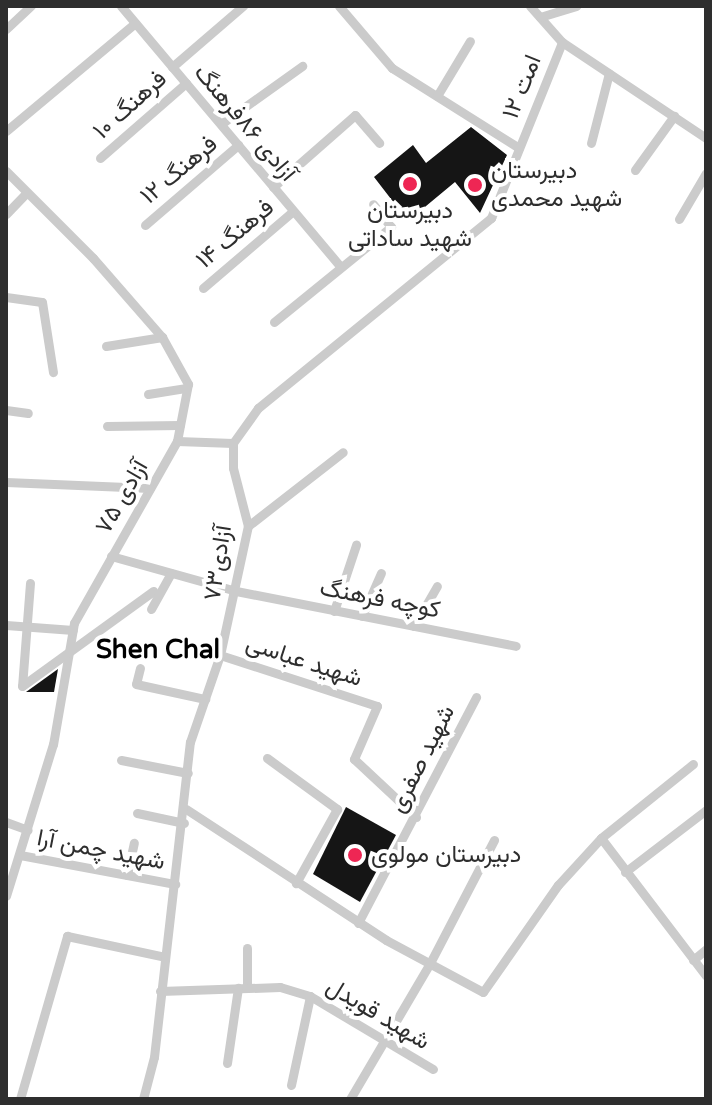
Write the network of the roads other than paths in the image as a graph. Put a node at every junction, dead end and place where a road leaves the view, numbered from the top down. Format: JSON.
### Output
{"nodes":[{"id":1,"x":31,"y":6,"type":"edge"},
{"id":2,"x":121,"y":6,"type":"edge"},
{"id":3,"x":243,"y":6,"type":"edge"},
{"id":4,"x":339,"y":6,"type":"edge"},
{"id":5,"x":530,"y":6,"type":"edge"},
{"id":6,"x":576,"y":6,"type":"edge"},
{"id":7,"x":540,"y":17,"type":"junction"},
{"id":8,"x":135,"y":23,"type":"junction"},
{"id":9,"x":6,"y":29,"type":"edge"},
{"id":10,"x":470,"y":41,"type":"dead end"},
{"id":11,"x":562,"y":42,"type":"junction"},
{"id":12,"x":302,"y":66,"type":"dead end"},
{"id":13,"x":172,"y":67,"type":"junction"},
{"id":14,"x":609,"y":73,"type":"junction"},
{"id":15,"x":186,"y":83,"type":"junction"},
{"id":16,"x":437,"y":96,"type":"junction"},
{"id":17,"x":674,"y":116,"type":"junction"},
{"id":18,"x":221,"y":124,"type":"junction"},
{"id":19,"x":6,"y":131,"type":"edge"},
{"id":20,"x":706,"y":138,"type":"edge"},
{"id":21,"x":379,"y":143,"type":"dead end"},
{"id":22,"x":591,"y":143,"type":"dead end"},
{"id":23,"x":238,"y":145,"type":"junction"},
{"id":24,"x":519,"y":148,"type":"junction"},
{"id":25,"x":100,"y":158,"type":"dead end"},
{"id":26,"x":635,"y":170,"type":"dead end"},
{"id":27,"x":6,"y":171,"type":"edge"},
{"id":28,"x":706,"y":173,"type":"edge"},
{"id":29,"x":273,"y":187,"type":"junction"},
{"id":30,"x":27,"y":192,"type":"junction"},
{"id":31,"x":373,"y":204,"type":"dead end"},
{"id":32,"x":293,"y":211,"type":"junction"},
{"id":33,"x":6,"y":214,"type":"edge"},
{"id":34,"x":679,"y":219,"type":"dead end"},
{"id":35,"x":145,"y":225,"type":"dead end"},
{"id":36,"x":339,"y":265,"type":"junction"},
{"id":37,"x":203,"y":288,"type":"dead end"},
{"id":38,"x":6,"y":297,"type":"edge"},
{"id":39,"x":274,"y":322,"type":"dead end"},
{"id":40,"x":162,"y":337,"type":"junction"},
{"id":41,"x":106,"y":346,"type":"dead end"},
{"id":42,"x":53,"y":372,"type":"dead end"},
{"id":43,"x":187,"y":388,"type":"junction"},
{"id":44,"x":148,"y":394,"type":"dead end"},
{"id":45,"x":6,"y":410,"type":"edge"},
{"id":46,"x":28,"y":413,"type":"dead end"},
{"id":47,"x":180,"y":425,"type":"junction"},
{"id":48,"x":107,"y":426,"type":"dead end"},
{"id":49,"x":177,"y":441,"type":"junction"},
{"id":50,"x":233,"y":443,"type":"junction"},
{"id":51,"x":343,"y":452,"type":"dead end"},
{"id":52,"x":6,"y":482,"type":"edge"},
{"id":53,"x":150,"y":488,"type":"junction"},
{"id":54,"x":248,"y":526,"type":"junction"},
{"id":55,"x":356,"y":545,"type":"dead end"},
{"id":56,"x":111,"y":556,"type":"junction"},
{"id":57,"x":171,"y":573,"type":"junction"},
{"id":58,"x":381,"y":573,"type":"dead end"},
{"id":59,"x":30,"y":583,"type":"dead end"},
{"id":60,"x":437,"y":586,"type":"dead end"},
{"id":61,"x":153,"y":591,"type":"dead end"},
{"id":62,"x":236,"y":591,"type":"junction"},
{"id":63,"x":151,"y":609,"type":"dead end"},
{"id":64,"x":334,"y":611,"type":"junction"},
{"id":65,"x":362,"y":616,"type":"junction"},
{"id":66,"x":6,"y":625,"type":"edge"},
{"id":67,"x":414,"y":626,"type":"junction"},
{"id":68,"x":30,"y":627,"type":"junction"},
{"id":69,"x":73,"y":630,"type":"junction"},
{"id":70,"x":516,"y":646,"type":"dead end"},
{"id":71,"x":220,"y":655,"type":"junction"},
{"id":72,"x":140,"y":668,"type":"dead end"},
{"id":73,"x":476,"y":697,"type":"dead end"},
{"id":74,"x":205,"y":699,"type":"junction"},
{"id":75,"x":267,"y":758,"type":"dead end"},
{"id":76,"x":121,"y":760,"type":"dead end"},
{"id":77,"x":693,"y":764,"type":"dead end"},
{"id":78,"x":188,"y":773,"type":"junction"},
{"id":79,"x":186,"y":809,"type":"junction"},
{"id":80,"x":706,"y":810,"type":"edge"},
{"id":81,"x":137,"y":813,"type":"dead end"},
{"id":82,"x":416,"y":817,"type":"junction"},
{"id":83,"x":6,"y":822,"type":"edge"},
{"id":84,"x":184,"y":823,"type":"junction"},
{"id":85,"x":28,"y":830,"type":"junction"},
{"id":86,"x":601,"y":838,"type":"junction"},
{"id":87,"x":494,"y":840,"type":"dead end"},
{"id":88,"x":134,"y":843,"type":"dead end"},
{"id":89,"x":20,"y":855,"type":"junction"},
{"id":90,"x":625,"y":872,"type":"junction"},
{"id":91,"x":127,"y":875,"type":"junction"},
{"id":92,"x":296,"y":883,"type":"junction"},
{"id":93,"x":175,"y":884,"type":"junction"},
{"id":94,"x":6,"y":896,"type":"edge"},
{"id":95,"x":358,"y":923,"type":"junction"},
{"id":96,"x":247,"y":948,"type":"dead end"},
{"id":97,"x":706,"y":949,"type":"edge"},
{"id":98,"x":165,"y":957,"type":"junction"},
{"id":99,"x":693,"y":960,"type":"junction"},
{"id":100,"x":429,"y":965,"type":"junction"},
{"id":101,"x":706,"y":976,"type":"edge"},
{"id":102,"x":242,"y":988,"type":"junction"},
{"id":103,"x":160,"y":991,"type":"junction"},
{"id":104,"x":310,"y":996,"type":"junction"},
{"id":105,"x":386,"y":1042,"type":"junction"},
{"id":106,"x":227,"y":1063,"type":"dead end"},
{"id":107,"x":433,"y":1069,"type":"dead end"},
{"id":108,"x":291,"y":1085,"type":"dead end"},
{"id":109,"x":20,"y":1099,"type":"edge"},
{"id":110,"x":143,"y":1099,"type":"edge"},
{"id":111,"x":350,"y":1099,"type":"edge"}],
"edges":[{"from":1,"to":9,"type":"street"},
{"from":2,"to":8,"type":"street","name":"آزادی ۸۶فرهنگ"},
{"from":3,"to":13,"type":"street"},
{"from":4,"to":16,"type":"street"},
{"from":5,"to":7,"type":"street"},
{"from":6,"to":7,"type":"street"},
{"from":7,"to":11,"type":"street"},
{"from":8,"to":13,"type":"street","name":"آزادی ۸۶فرهنگ"},
{"from":8,"to":19,"type":"street"},
{"from":10,"to":16,"type":"street"},
{"from":11,"to":14,"type":"street"},
{"from":11,"to":24,"type":"street","name":"امت ۱۲"},
{"from":12,"to":18,"type":"street"},
{"from":13,"to":15,"type":"street","name":"آزادی ۸۶فرهنگ"},
{"from":14,"to":17,"type":"street"},
{"from":14,"to":22,"type":"street"},
{"from":15,"to":18,"type":"street","name":"آزادی ۸۶فرهنگ"},
{"from":15,"to":25,"type":"street","name":"فرهنگ ۱۰"},
{"from":16,"to":24,"type":"street"},
{"from":17,"to":20,"type":"street"},
{"from":17,"to":26,"type":"street"},
{"from":18,"to":23,"type":"street","name":"آزادی ۸۶فرهنگ"},
{"from":21,"to":29,"type":"street"},
{"from":23,"to":29,"type":"street","name":"آزادی ۸۶فرهنگ"},
{"from":23,"to":35,"type":"street","name":"فرهنگ ۱۲"},
{"from":24,"to":50,"type":"street"},
{"from":27,"to":30,"type":"street"},
{"from":28,"to":34,"type":"street"},
{"from":29,"to":32,"type":"street","name":"آزادی ۸۶فرهنگ"},
{"from":30,"to":33,"type":"street"},
{"from":30,"to":40,"type":"street"},
{"from":31,"to":36,"type":"street"},
{"from":32,"to":36,"type":"street","name":"آزادی ۸۶فرهنگ"},
{"from":32,"to":37,"type":"street","name":"فرهنگ ۱۴"},
{"from":36,"to":39,"type":"street"},
{"from":38,"to":42,"type":"street"},
{"from":40,"to":41,"type":"street"},
{"from":40,"to":43,"type":"street"},
{"from":43,"to":44,"type":"street"},
{"from":43,"to":47,"type":"street","name":"آزادی ۷۵"},
{"from":45,"to":46,"type":"street"},
{"from":47,"to":48,"type":"street"},
{"from":47,"to":49,"type":"street","name":"آزادی ۷۵"},
{"from":49,"to":50,"type":"street"},
{"from":49,"to":53,"type":"street","name":"آزادی ۷۵"},
{"from":50,"to":54,"type":"street","name":"آزادی۷۳"},
{"from":51,"to":54,"type":"street"},
{"from":52,"to":53,"type":"street"},
{"from":53,"to":56,"type":"street","name":"آزادی ۷۵"},
{"from":54,"to":62,"type":"street","name":"آزادی۷۳"},
{"from":55,"to":64,"type":"street"},
{"from":56,"to":57,"type":"street","name":"کوچه فرهنگ"},
{"from":56,"to":69,"type":"street","name":"آزادی ۷۵"},
{"from":57,"to":62,"type":"street","name":"کوچه فرهنگ"},
{"from":57,"to":63,"type":"street"},
{"from":58,"to":65,"type":"street"},
{"from":59,"to":68,"type":"street"},
{"from":60,"to":67,"type":"street"},
{"from":61,"to":68,"type":"street"},
{"from":62,"to":64,"type":"street","name":"کوچه فرهنگ"},
{"from":62,"to":71,"type":"street","name":"آزادی۷۳"},
{"from":64,"to":65,"type":"street","name":"کوچه فرهنگ"},
{"from":65,"to":67,"type":"street","name":"کوچه فرهنگ"},
{"from":66,"to":68,"type":"street"},
{"from":67,"to":70,"type":"street","name":"کوچه فرهنگ"},
{"from":68,"to":69,"type":"street"},
{"from":69,"to":85,"type":"street","name":"آزادی ۷۵"},
{"from":71,"to":74,"type":"street","name":"آزادی۷۳"},
{"from":71,"to":82,"type":"street","name":"شهید عباسی"},
{"from":72,"to":74,"type":"street"},
{"from":73,"to":82,"type":"street","name":"شهید صفری"},
{"from":74,"to":78,"type":"street","name":"آزادی۷۳"},
{"from":75,"to":92,"type":"street"},
{"from":76,"to":78,"type":"street"},
{"from":77,"to":86,"type":"street"},
{"from":78,"to":79,"type":"street","name":"آزادی۷۳"},
{"from":79,"to":84,"type":"street","name":"آزادی۷۳"},
{"from":79,"to":92,"type":"street"},
{"from":80,"to":90,"type":"street"},
{"from":81,"to":84,"type":"street"},
{"from":82,"to":95,"type":"street","name":"شهید صفری"},
{"from":83,"to":85,"type":"street"},
{"from":84,"to":93,"type":"street","name":"آزادی۷۳"},
{"from":85,"to":89,"type":"street","name":"آزادی ۷۵"},
{"from":86,"to":90,"type":"street"},
{"from":86,"to":100,"type":"street"},
{"from":87,"to":100,"type":"street"},
{"from":88,"to":91,"type":"street"},
{"from":89,"to":91,"type":"street","name":"شهید چمن آرا"},
{"from":89,"to":94,"type":"street","name":"آزادی ۷۵"},
{"from":90,"to":99,"type":"street"},
{"from":91,"to":93,"type":"street","name":"شهید چمن آرا"},
{"from":92,"to":95,"type":"street"},
{"from":93,"to":98,"type":"street","name":"آزادی۷۳"},
{"from":95,"to":100,"type":"street"},
{"from":96,"to":102,"type":"street"},
{"from":97,"to":99,"type":"street"},
{"from":98,"to":103,"type":"street","name":"آزادی۷۳"},
{"from":98,"to":109,"type":"street"},
{"from":99,"to":101,"type":"street"},
{"from":100,"to":105,"type":"street"},
{"from":102,"to":103,"type":"street","name":"شهید قویدل"},
{"from":102,"to":104,"type":"street","name":"شهید قویدل"},
{"from":102,"to":106,"type":"street"},
{"from":103,"to":110,"type":"street","name":"آزادی۷۳"},
{"from":104,"to":105,"type":"street","name":"شهید قویدل"},
{"from":104,"to":108,"type":"street"},
{"from":105,"to":107,"type":"street","name":"شهید قویدل"},
{"from":105,"to":111,"type":"street"}]}
